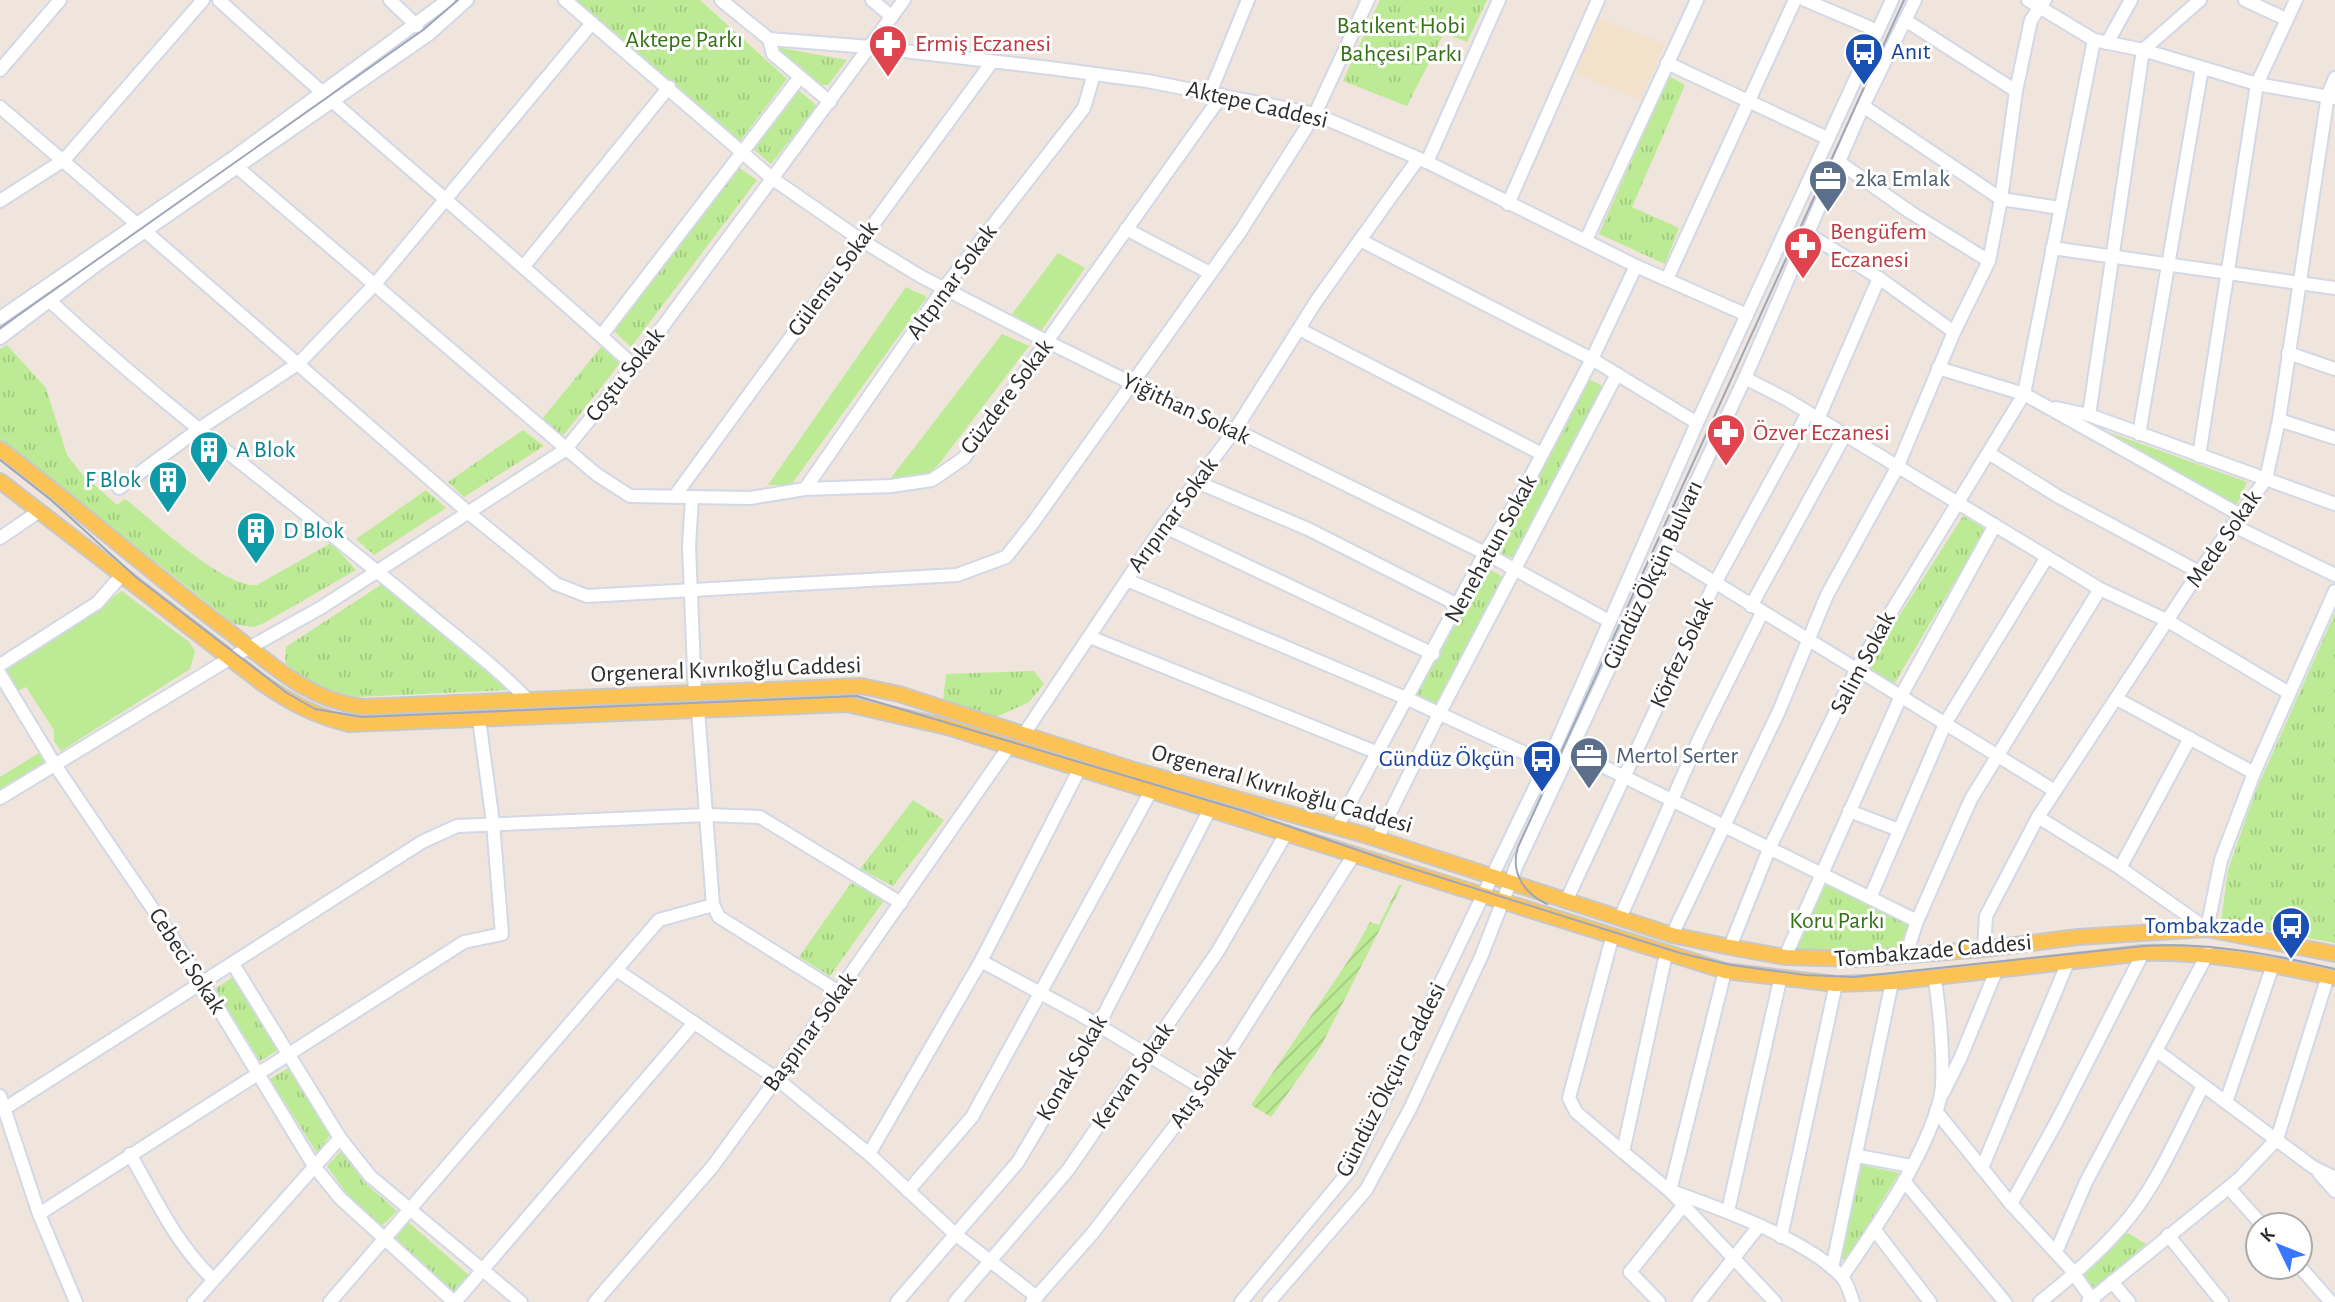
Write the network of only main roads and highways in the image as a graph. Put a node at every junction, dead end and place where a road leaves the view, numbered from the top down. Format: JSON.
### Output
{"nodes":[{"id":1,"x":0,"y":449,"type":"edge"},
{"id":2,"x":0,"y":481,"type":"edge"},
{"id":3,"x":1552,"y":894,"type":"joint"},
{"id":4,"x":2335,"y":954,"type":"edge"},
{"id":5,"x":2331,"y":977,"type":"edge"}],
"edges":[{"from":1,"to":3,"type":"main road","name":"Orgeneral Kıvrıkoğlu Caddesi"},
{"from":2,"to":5,"type":"main road","name":"Tombakzade Caddesi"},
{"from":3,"to":4,"type":"main road","name":"Tombakzade Caddesi"}]}
